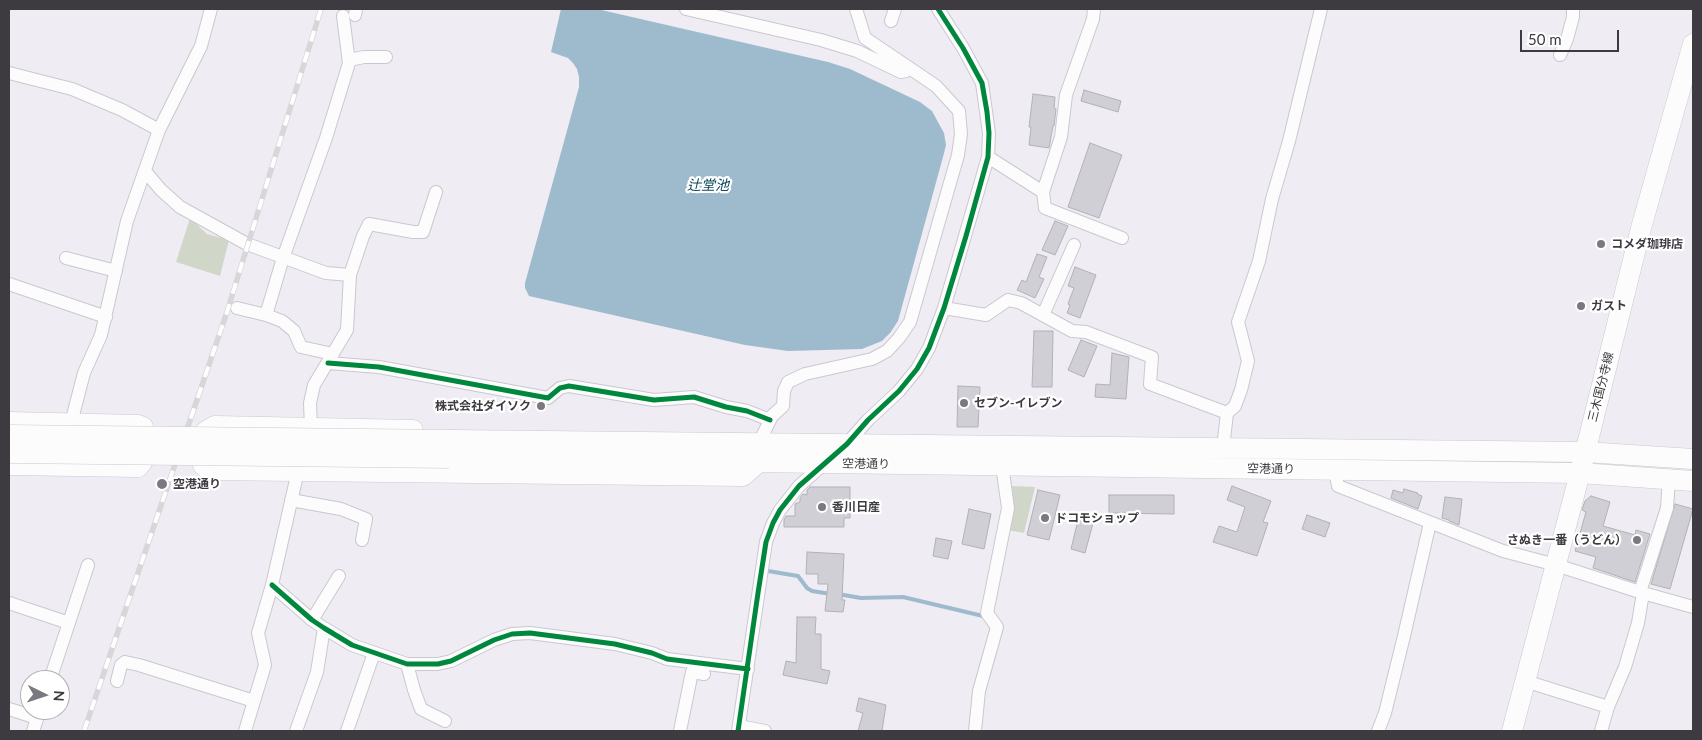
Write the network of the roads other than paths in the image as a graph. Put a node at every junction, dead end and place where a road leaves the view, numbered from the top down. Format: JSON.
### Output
{"nodes":[{"id":1,"x":211,"y":9,"type":"edge"},
{"id":2,"x":686,"y":9,"type":"edge"},
{"id":3,"x":856,"y":9,"type":"edge"},
{"id":4,"x":938,"y":9,"type":"edge"},
{"id":5,"x":1094,"y":9,"type":"edge"},
{"id":6,"x":1321,"y":9,"type":"edge"},
{"id":7,"x":1573,"y":9,"type":"edge"},
{"id":8,"x":351,"y":13,"type":"edge"},
{"id":9,"x":1693,"y":44,"type":"edge"},
{"id":10,"x":1560,"y":55,"type":"dead end"},
{"id":11,"x":386,"y":57,"type":"dead end"},
{"id":12,"x":348,"y":60,"type":"junction"},
{"id":13,"x":912,"y":71,"type":"junction"},
{"id":14,"x":9,"y":74,"type":"edge"},
{"id":15,"x":159,"y":130,"type":"junction"},
{"id":16,"x":988,"y":157,"type":"junction"},
{"id":17,"x":144,"y":171,"type":"junction"},
{"id":18,"x":436,"y":192,"type":"dead end"},
{"id":19,"x":1043,"y":192,"type":"junction"},
{"id":20,"x":1122,"y":238,"type":"dead end"},
{"id":21,"x":1074,"y":245,"type":"dead end"},
{"id":22,"x":66,"y":258,"type":"dead end"},
{"id":23,"x":283,"y":258,"type":"junction"},
{"id":24,"x":116,"y":271,"type":"junction"},
{"id":25,"x":350,"y":275,"type":"junction"},
{"id":26,"x":9,"y":284,"type":"edge"},
{"id":27,"x":237,"y":308,"type":"dead end"},
{"id":28,"x":944,"y":308,"type":"junction"},
{"id":29,"x":266,"y":315,"type":"junction"},
{"id":30,"x":1043,"y":315,"type":"junction"},
{"id":31,"x":106,"y":317,"type":"junction"},
{"id":32,"x":330,"y":358,"type":"junction"},
{"id":33,"x":1227,"y":413,"type":"junction"},
{"id":34,"x":770,"y":420,"type":"junction"},
{"id":35,"x":9,"y":422,"type":"edge"},
{"id":36,"x":71,"y":423,"type":"junction"},
{"id":37,"x":311,"y":428,"type":"junction"},
{"id":38,"x":9,"y":435,"type":"edge"},
{"id":39,"x":847,"y":444,"type":"junction"},
{"id":40,"x":1223,"y":448,"type":"junction"},
{"id":41,"x":450,"y":449,"type":"junction"},
{"id":42,"x":1584,"y":452,"type":"junction"},
{"id":43,"x":9,"y":453,"type":"edge"},
{"id":44,"x":759,"y":453,"type":"junction"},
{"id":45,"x":1693,"y":459,"type":"edge"},
{"id":46,"x":825,"y":463,"type":"junction"},
{"id":47,"x":9,"y":465,"type":"edge"},
{"id":48,"x":1002,"y":466,"type":"junction"},
{"id":49,"x":1335,"y":470,"type":"junction"},
{"id":50,"x":298,"y":471,"type":"junction"},
{"id":51,"x":1580,"y":473,"type":"junction"},
{"id":52,"x":1669,"y":479,"type":"junction"},
{"id":53,"x":1693,"y":481,"type":"edge"},
{"id":54,"x":291,"y":500,"type":"junction"},
{"id":55,"x":1430,"y":523,"type":"junction"},
{"id":56,"x":362,"y":540,"type":"dead end"},
{"id":57,"x":88,"y":565,"type":"dead end"},
{"id":58,"x":1556,"y":565,"type":"junction"},
{"id":59,"x":339,"y":576,"type":"dead end"},
{"id":60,"x":272,"y":585,"type":"junction"},
{"id":61,"x":1641,"y":592,"type":"junction"},
{"id":62,"x":9,"y":603,"type":"edge"},
{"id":63,"x":1693,"y":607,"type":"edge"},
{"id":64,"x":312,"y":620,"type":"junction"},
{"id":65,"x":69,"y":623,"type":"junction"},
{"id":66,"x":324,"y":628,"type":"junction"},
{"id":67,"x":374,"y":653,"type":"junction"},
{"id":68,"x":407,"y":664,"type":"junction"},
{"id":69,"x":748,"y":669,"type":"junction"},
{"id":70,"x":53,"y":670,"type":"edge"},
{"id":71,"x":704,"y":674,"type":"dead end"},
{"id":72,"x":118,"y":681,"type":"dead end"},
{"id":73,"x":1525,"y":681,"type":"junction"},
{"id":74,"x":254,"y":701,"type":"junction"},
{"id":75,"x":1608,"y":707,"type":"junction"},
{"id":76,"x":445,"y":721,"type":"dead end"},
{"id":77,"x":739,"y":729,"type":"edge"},
{"id":78,"x":245,"y":731,"type":"edge"},
{"id":79,"x":296,"y":731,"type":"edge"},
{"id":80,"x":346,"y":731,"type":"edge"},
{"id":81,"x":680,"y":731,"type":"edge"},
{"id":82,"x":765,"y":731,"type":"edge"},
{"id":83,"x":975,"y":731,"type":"edge"},
{"id":84,"x":1378,"y":731,"type":"edge"},
{"id":85,"x":1512,"y":731,"type":"edge"},
{"id":86,"x":1601,"y":731,"type":"edge"}],
"edges":[{"from":1,"to":15,"type":"street"},
{"from":2,"to":13,"type":"street"},
{"from":3,"to":13,"type":"street"},
{"from":4,"to":16,"type":"street"},
{"from":5,"to":19,"type":"street"},
{"from":6,"to":33,"type":"street"},
{"from":7,"to":10,"type":"street"},
{"from":8,"to":12,"type":"street"},
{"from":9,"to":42,"type":"main road","name":"三木国分寺線"},
{"from":11,"to":12,"type":"street"},
{"from":12,"to":23,"type":"street"},
{"from":13,"to":34,"type":"street"},
{"from":14,"to":15,"type":"street"},
{"from":15,"to":17,"type":"street"},
{"from":16,"to":19,"type":"street"},
{"from":16,"to":28,"type":"street"},
{"from":17,"to":23,"type":"street"},
{"from":17,"to":24,"type":"street"},
{"from":18,"to":25,"type":"street"},
{"from":19,"to":20,"type":"street"},
{"from":21,"to":30,"type":"street"},
{"from":22,"to":24,"type":"street"},
{"from":23,"to":25,"type":"street"},
{"from":23,"to":29,"type":"street"},
{"from":24,"to":31,"type":"street"},
{"from":25,"to":32,"type":"street"},
{"from":26,"to":31,"type":"street"},
{"from":27,"to":29,"type":"street"},
{"from":28,"to":30,"type":"street"},
{"from":28,"to":39,"type":"street"},
{"from":29,"to":32,"type":"street"},
{"from":30,"to":33,"type":"street"},
{"from":31,"to":36,"type":"street"},
{"from":32,"to":34,"type":"street"},
{"from":32,"to":37,"type":"street"},
{"from":33,"to":40,"type":"street"},
{"from":34,"to":44,"type":"street"},
{"from":35,"to":36,"type":"main road"},
{"from":36,"to":47,"type":"main road"},
{"from":37,"to":44,"type":"main road"},
{"from":37,"to":50,"type":"main road"},
{"from":38,"to":41,"type":"main road","name":"空港通り","bridge":true},
{"from":39,"to":40,"type":"main road","name":"空港通り"},
{"from":39,"to":44,"type":"main road","name":"空港通り"},
{"from":39,"to":46,"type":"street"},
{"from":40,"to":42,"type":"main road","name":"空港通り"},
{"from":41,"to":43,"type":"main road","name":"空港通り","bridge":true},
{"from":41,"to":44,"type":"main road","name":"空港通り"},
{"from":42,"to":45,"type":"main road","name":"空港通り"},
{"from":42,"to":51,"type":"main road","name":"三木国分寺線"},
{"from":44,"to":46,"type":"main road","name":"空港通り"},
{"from":44,"to":50,"type":"main road"},
{"from":46,"to":48,"type":"main road","name":"空港通り"},
{"from":46,"to":69,"type":"street"},
{"from":48,"to":49,"type":"main road","name":"空港通り"},
{"from":48,"to":83,"type":"street"},
{"from":49,"to":51,"type":"main road","name":"空港通り"},
{"from":49,"to":55,"type":"street"},
{"from":50,"to":54,"type":"street"},
{"from":51,"to":52,"type":"main road","name":"空港通り"},
{"from":51,"to":58,"type":"main road","name":"三木国分寺線"},
{"from":52,"to":53,"type":"main road","name":"空港通り"},
{"from":52,"to":61,"type":"street"},
{"from":54,"to":56,"type":"street"},
{"from":54,"to":60,"type":"street"},
{"from":55,"to":58,"type":"street"},
{"from":55,"to":84,"type":"street"},
{"from":57,"to":65,"type":"street"},
{"from":58,"to":61,"type":"street"},
{"from":58,"to":73,"type":"main road","name":"三木国分寺線"},
{"from":59,"to":64,"type":"street"},
{"from":60,"to":64,"type":"street"},
{"from":60,"to":74,"type":"street"},
{"from":61,"to":63,"type":"street"},
{"from":61,"to":75,"type":"street"},
{"from":62,"to":65,"type":"street"},
{"from":64,"to":66,"type":"street"},
{"from":65,"to":70,"type":"street"},
{"from":66,"to":67,"type":"street"},
{"from":66,"to":79,"type":"street"},
{"from":67,"to":68,"type":"street"},
{"from":67,"to":80,"type":"street"},
{"from":68,"to":69,"type":"street"},
{"from":68,"to":76,"type":"street"},
{"from":69,"to":77,"type":"street"},
{"from":71,"to":81,"type":"street"},
{"from":72,"to":74,"type":"street"},
{"from":73,"to":75,"type":"street"},
{"from":73,"to":85,"type":"main road","name":"三木国分寺線"},
{"from":74,"to":78,"type":"street"},
{"from":75,"to":86,"type":"street"},
{"from":77,"to":82,"type":"street"}]}
